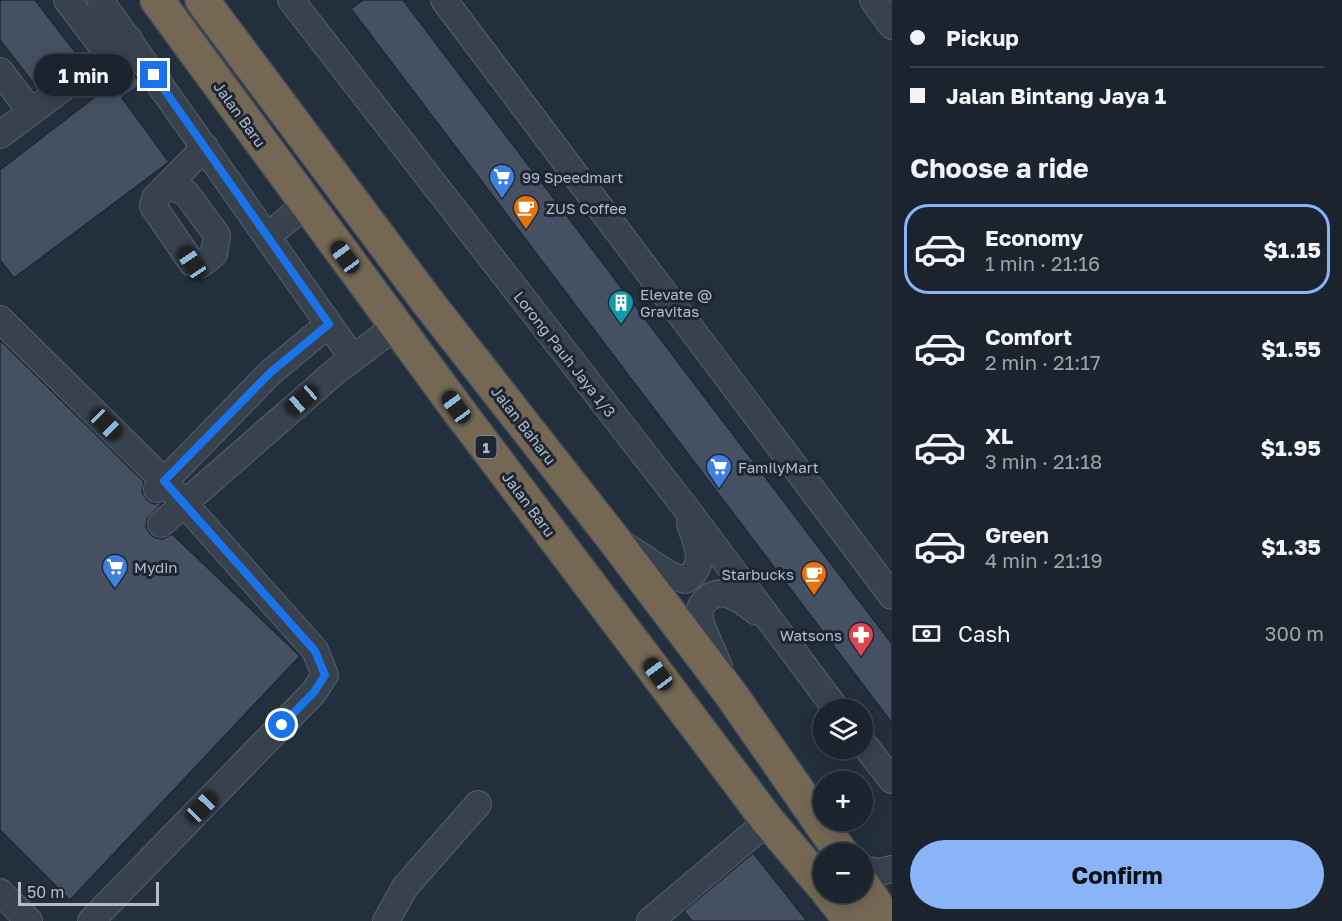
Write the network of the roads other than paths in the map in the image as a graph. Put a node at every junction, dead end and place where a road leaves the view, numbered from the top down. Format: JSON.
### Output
{"nodes":[{"id":1,"x":67,"y":0,"type":"edge"},
{"id":2,"x":100,"y":0,"type":"edge"},
{"id":3,"x":157,"y":0,"type":"edge"},
{"id":4,"x":202,"y":0,"type":"edge"},
{"id":5,"x":291,"y":0,"type":"edge"},
{"id":6,"x":444,"y":0,"type":"edge"},
{"id":7,"x":873,"y":0,"type":"edge"},
{"id":8,"x":892,"y":26,"type":"edge"},
{"id":9,"x":129,"y":39,"type":"junction"},
{"id":10,"x":108,"y":54,"type":"junction"},
{"id":11,"x":0,"y":71,"type":"edge"},
{"id":12,"x":31,"y":112,"type":"junction"},
{"id":13,"x":0,"y":135,"type":"edge"},
{"id":14,"x":205,"y":147,"type":"junction"},
{"id":15,"x":168,"y":185,"type":"dead end"},
{"id":16,"x":306,"y":204,"type":"junction"},
{"id":17,"x":268,"y":236,"type":"junction"},
{"id":18,"x":0,"y":319,"type":"edge"},
{"id":19,"x":329,"y":324,"type":"junction"},
{"id":20,"x":396,"y":326,"type":"junction"},
{"id":21,"x":352,"y":357,"type":"junction"},
{"id":22,"x":161,"y":485,"type":"junction"},
{"id":23,"x":182,"y":503,"type":"junction"},
{"id":24,"x":685,"y":507,"type":"junction"},
{"id":25,"x":161,"y":524,"type":"dead end"},
{"id":26,"x":612,"y":537,"type":"junction"},
{"id":27,"x":892,"y":596,"type":"edge"},
{"id":28,"x":769,"y":621,"type":"junction"},
{"id":29,"x":730,"y":693,"type":"junction"},
{"id":30,"x":829,"y":699,"type":"edge"},
{"id":31,"x":873,"y":756,"type":"edge"},
{"id":32,"x":892,"y":780,"type":"edge"},
{"id":33,"x":478,"y":804,"type":"dead end"},
{"id":34,"x":768,"y":821,"type":"junction"},
{"id":35,"x":834,"y":843,"type":"edge"},
{"id":36,"x":892,"y":869,"type":"edge"},
{"id":37,"x":873,"y":871,"type":"edge"},
{"id":38,"x":0,"y":892,"type":"edge"},
{"id":39,"x":873,"y":900,"type":"edge"},
{"id":40,"x":833,"y":906,"type":"edge"},
{"id":41,"x":29,"y":921,"type":"edge"},
{"id":42,"x":91,"y":921,"type":"edge"},
{"id":43,"x":386,"y":921,"type":"edge"},
{"id":44,"x":650,"y":921,"type":"edge"},
{"id":45,"x":887,"y":921,"type":"edge"}],
"edges":[{"from":1,"to":10,"type":"street"},
{"from":2,"to":9,"type":"street"},
{"from":3,"to":16,"type":"highway","name":"Jalan Baru","number":"1"},
{"from":4,"to":26,"type":"highway","name":"Jalan Baharu"},
{"from":5,"to":24,"type":"street","name":"Lorong Pauh Jaya 1/3"},
{"from":6,"to":27,"type":"street"},
{"from":7,"to":8,"type":"street"},
{"from":9,"to":10,"type":"street"},
{"from":9,"to":14,"type":"street"},
{"from":10,"to":12,"type":"street"},
{"from":11,"to":12,"type":"street"},
{"from":12,"to":13,"type":"street"},
{"from":14,"to":15,"type":"street"},
{"from":14,"to":17,"type":"street"},
{"from":16,"to":17,"type":"street"},
{"from":16,"to":20,"type":"highway","name":"Jalan Baru","number":"1"},
{"from":17,"to":19,"type":"street"},
{"from":18,"to":22,"type":"street"},
{"from":19,"to":21,"type":"street"},
{"from":19,"to":22,"type":"street"},
{"from":20,"to":21,"type":"street"},
{"from":20,"to":34,"type":"highway","name":"Jalan Baru","number":"1"},
{"from":21,"to":23,"type":"street"},
{"from":22,"to":23,"type":"street"},
{"from":23,"to":25,"type":"street"},
{"from":23,"to":42,"type":"street"},
{"from":24,"to":26,"type":"street"},
{"from":24,"to":28,"type":"street","name":"Lorong Pauh Jaya 1/3"},
{"from":26,"to":29,"type":"highway","name":"Jalan Baharu"},
{"from":28,"to":29,"type":"street"},
{"from":28,"to":30,"type":"street","name":"Lorong Pauh Jaya 1/3"},
{"from":29,"to":35,"type":"highway","name":"Jalan Baharu"},
{"from":31,"to":32,"type":"street"},
{"from":33,"to":43,"type":"street"},
{"from":34,"to":40,"type":"highway","name":"Jalan Baru","number":"1"},
{"from":34,"to":44,"type":"street"},
{"from":36,"to":37,"type":"street"},
{"from":38,"to":41,"type":"street"},
{"from":39,"to":45,"type":"highway"}]}
